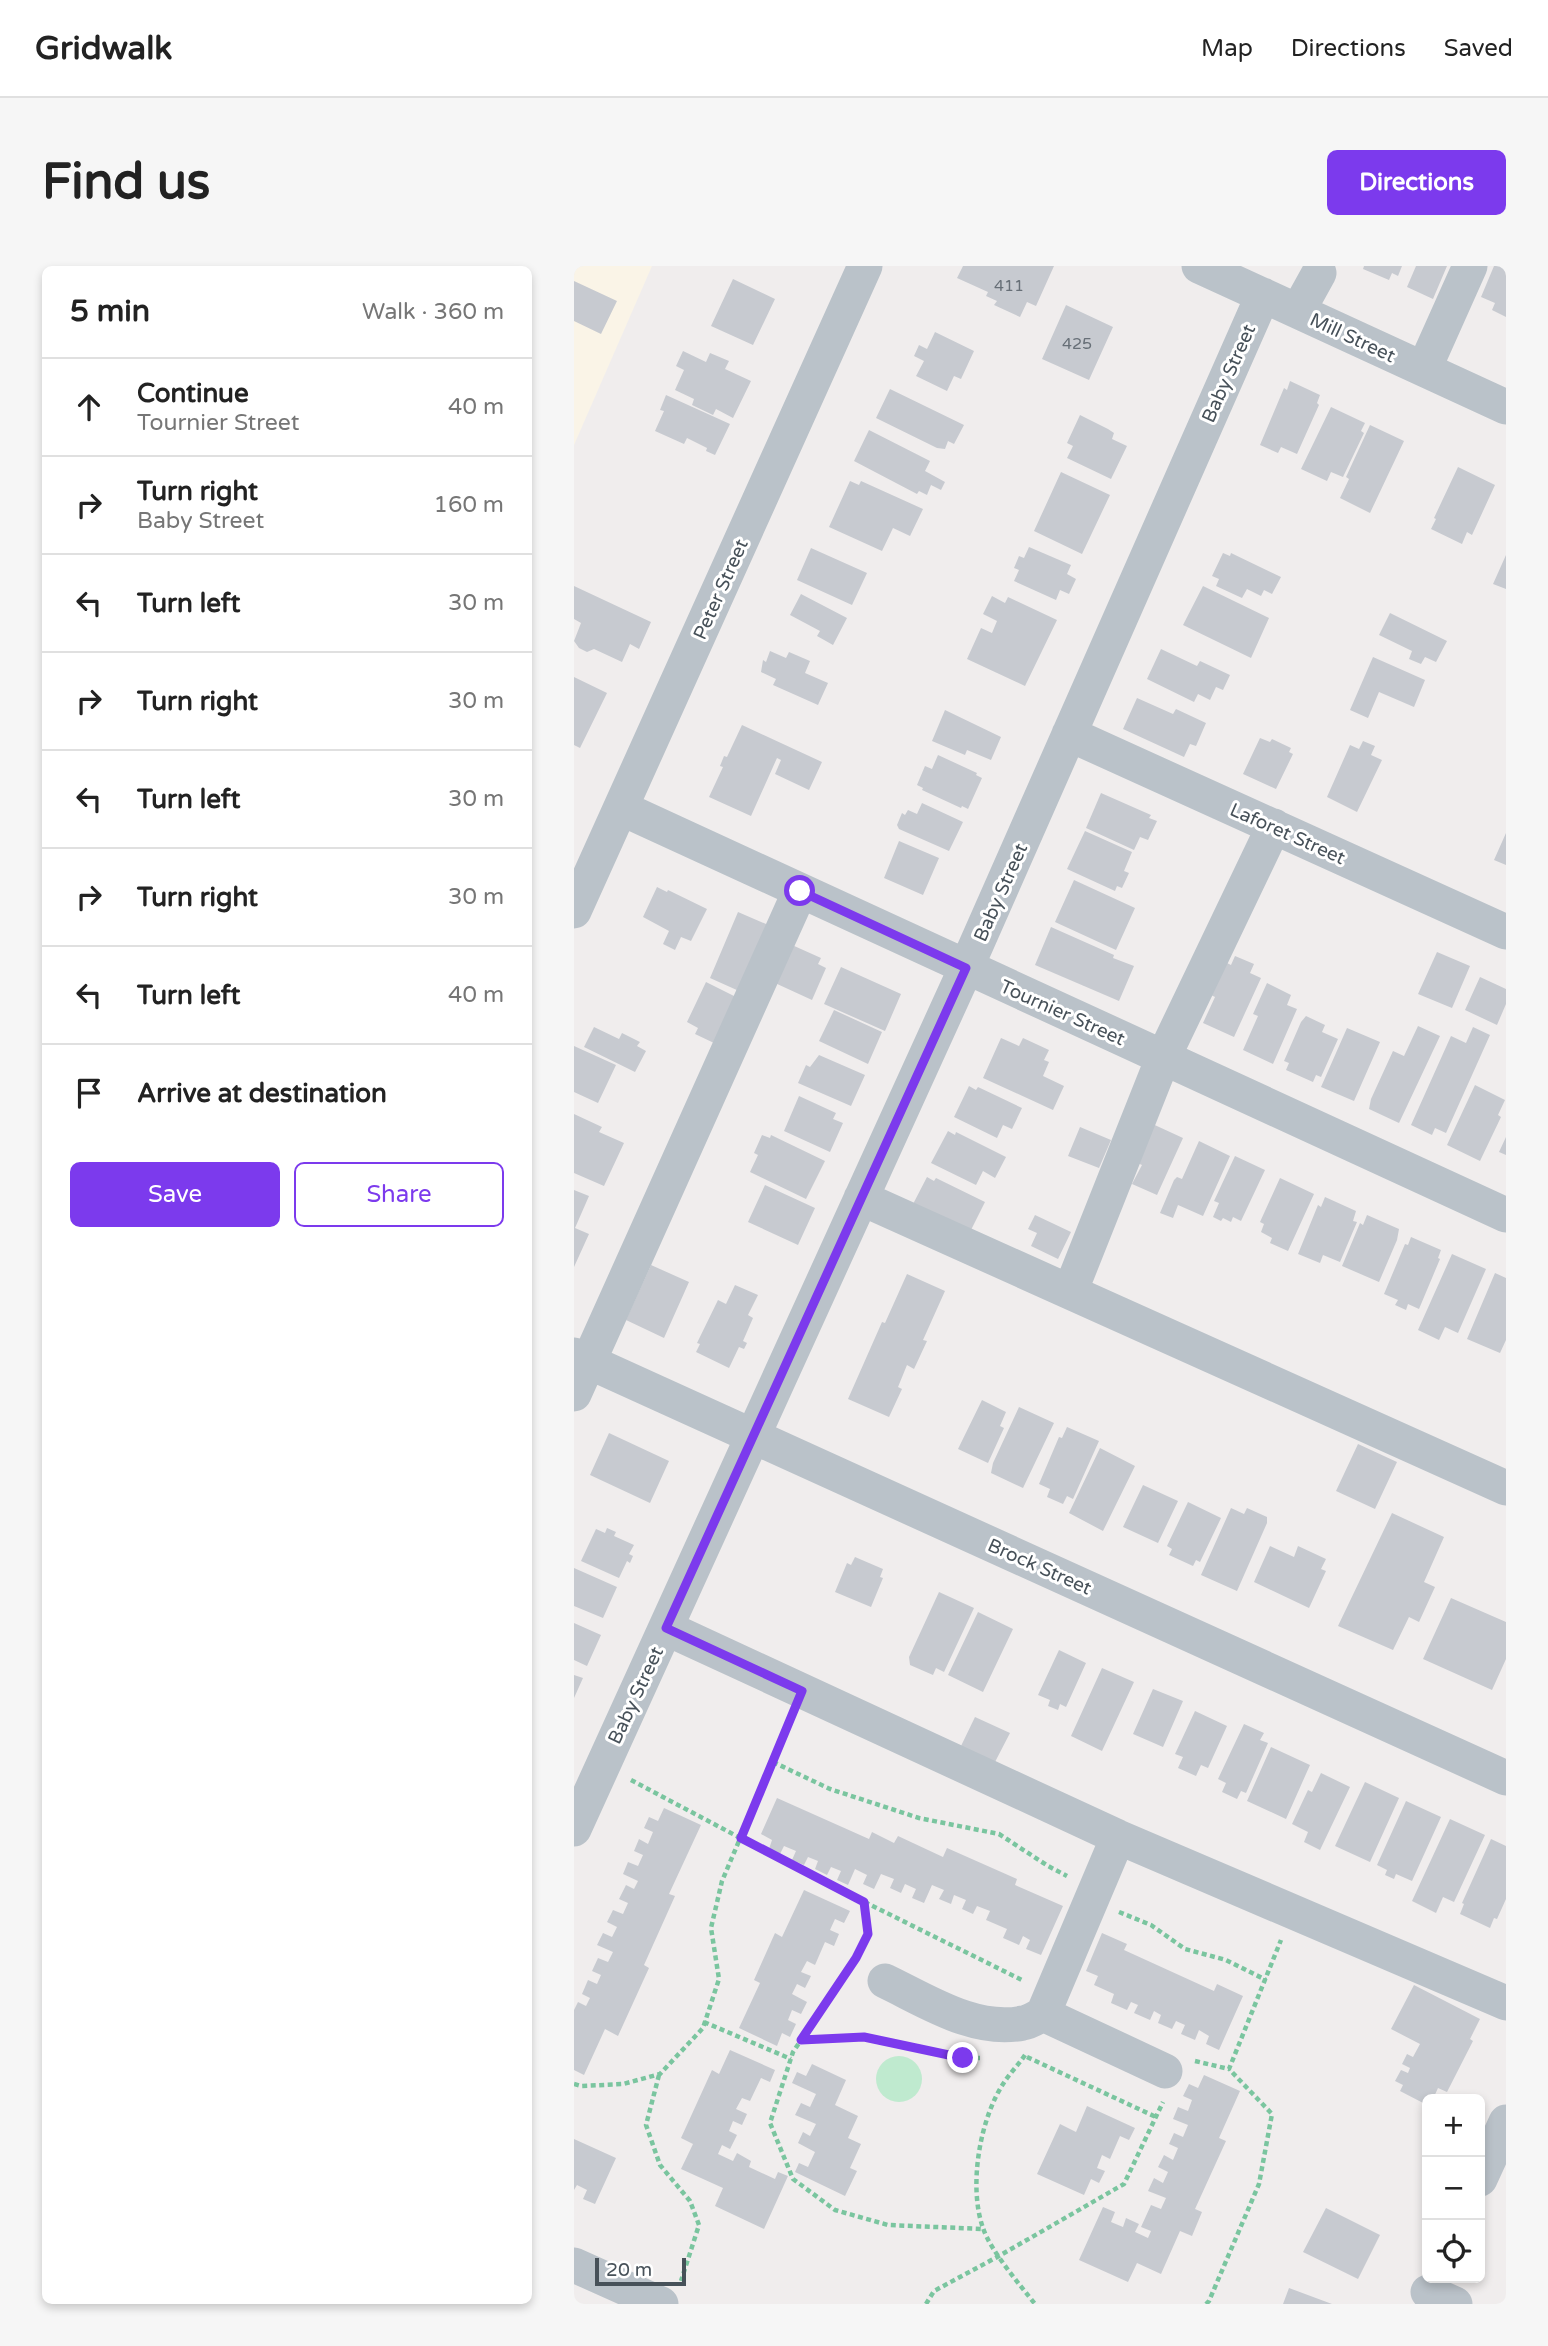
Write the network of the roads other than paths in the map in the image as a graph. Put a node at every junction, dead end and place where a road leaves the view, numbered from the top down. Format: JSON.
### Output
{"nodes":[{"id":1,"x":865,"y":266,"type":"edge"},
{"id":2,"x":1199,"y":266,"type":"edge"},
{"id":3,"x":1470,"y":266,"type":"edge"},
{"id":4,"x":1319,"y":273,"type":"dead end"},
{"id":5,"x":1263,"y":295,"type":"junction"},
{"id":6,"x":1298,"y":311,"type":"junction"},
{"id":7,"x":1424,"y":369,"type":"junction"},
{"id":8,"x":1506,"y":407,"type":"edge"},
{"id":9,"x":1069,"y":734,"type":"junction"},
{"id":10,"x":621,"y":808,"type":"junction"},
{"id":11,"x":1273,"y":827,"type":"junction"},
{"id":12,"x":800,"y":891,"type":"junction"},
{"id":13,"x":574,"y":911,"type":"edge"},
{"id":14,"x":1506,"y":932,"type":"edge"},
{"id":15,"x":966,"y":968,"type":"junction"},
{"id":16,"x":1163,"y":1058,"type":"junction"},
{"id":17,"x":861,"y":1198,"type":"junction"},
{"id":18,"x":1506,"y":1215,"type":"edge"},
{"id":19,"x":1070,"y":1292,"type":"junction"},
{"id":20,"x":581,"y":1359,"type":"edge"},
{"id":21,"x":574,"y":1394,"type":"edge"},
{"id":22,"x":753,"y":1436,"type":"junction"},
{"id":23,"x":1506,"y":1488,"type":"edge"},
{"id":24,"x":666,"y":1628,"type":"junction"},
{"id":25,"x":1506,"y":1778,"type":"edge"},
{"id":26,"x":576,"y":1818,"type":"edge"},
{"id":27,"x":1118,"y":1838,"type":"junction"},
{"id":28,"x":885,"y":1981,"type":"dead end"},
{"id":29,"x":1038,"y":1999,"type":"junction"},
{"id":30,"x":1506,"y":2003,"type":"edge"},
{"id":31,"x":1174,"y":2075,"type":"road end"},
{"id":32,"x":1506,"y":2122,"type":"edge"},
{"id":33,"x":1485,"y":2168,"type":"edge"},
{"id":34,"x":574,"y":2265,"type":"edge"},
{"id":35,"x":670,"y":2295,"type":"edge"}],
"edges":[{"from":1,"to":10,"type":"street","name":"Peter Street"},
{"from":2,"to":5,"type":"street","name":"Mill Street"},
{"from":3,"to":7,"type":"street"},
{"from":4,"to":6,"type":"street"},
{"from":5,"to":6,"type":"street","name":"Mill Street"},
{"from":5,"to":9,"type":"street","name":"Baby Street"},
{"from":6,"to":7,"type":"street","name":"Mill Street"},
{"from":7,"to":8,"type":"street","name":"Mill Street"},
{"from":9,"to":11,"type":"street","name":"Laforet Street"},
{"from":9,"to":15,"type":"street","name":"Baby Street"},
{"from":10,"to":12,"type":"street","name":"Tournier Street"},
{"from":10,"to":13,"type":"street","name":"Peter Street"},
{"from":11,"to":14,"type":"street","name":"Laforet Street"},
{"from":11,"to":16,"type":"street"},
{"from":12,"to":15,"type":"street","name":"Tournier Street"},
{"from":12,"to":20,"type":"street"},
{"from":15,"to":16,"type":"street","name":"Tournier Street"},
{"from":15,"to":17,"type":"street","name":"Baby Street"},
{"from":16,"to":18,"type":"street","name":"Tournier Street"},
{"from":16,"to":19,"type":"street"},
{"from":17,"to":19,"type":"street"},
{"from":17,"to":22,"type":"street","name":"Baby Street"},
{"from":19,"to":23,"type":"street"},
{"from":20,"to":21,"type":"street"},
{"from":20,"to":22,"type":"street","name":"Brock Street"},
{"from":22,"to":24,"type":"street","name":"Baby Street"},
{"from":22,"to":25,"type":"street","name":"Brock Street"},
{"from":24,"to":26,"type":"street","name":"Baby Street"},
{"from":24,"to":27,"type":"street"},
{"from":27,"to":29,"type":"street"},
{"from":27,"to":30,"type":"street"},
{"from":28,"to":29,"type":"street"},
{"from":29,"to":31,"type":"street"},
{"from":32,"to":33,"type":"street"},
{"from":34,"to":35,"type":"street"}]}
